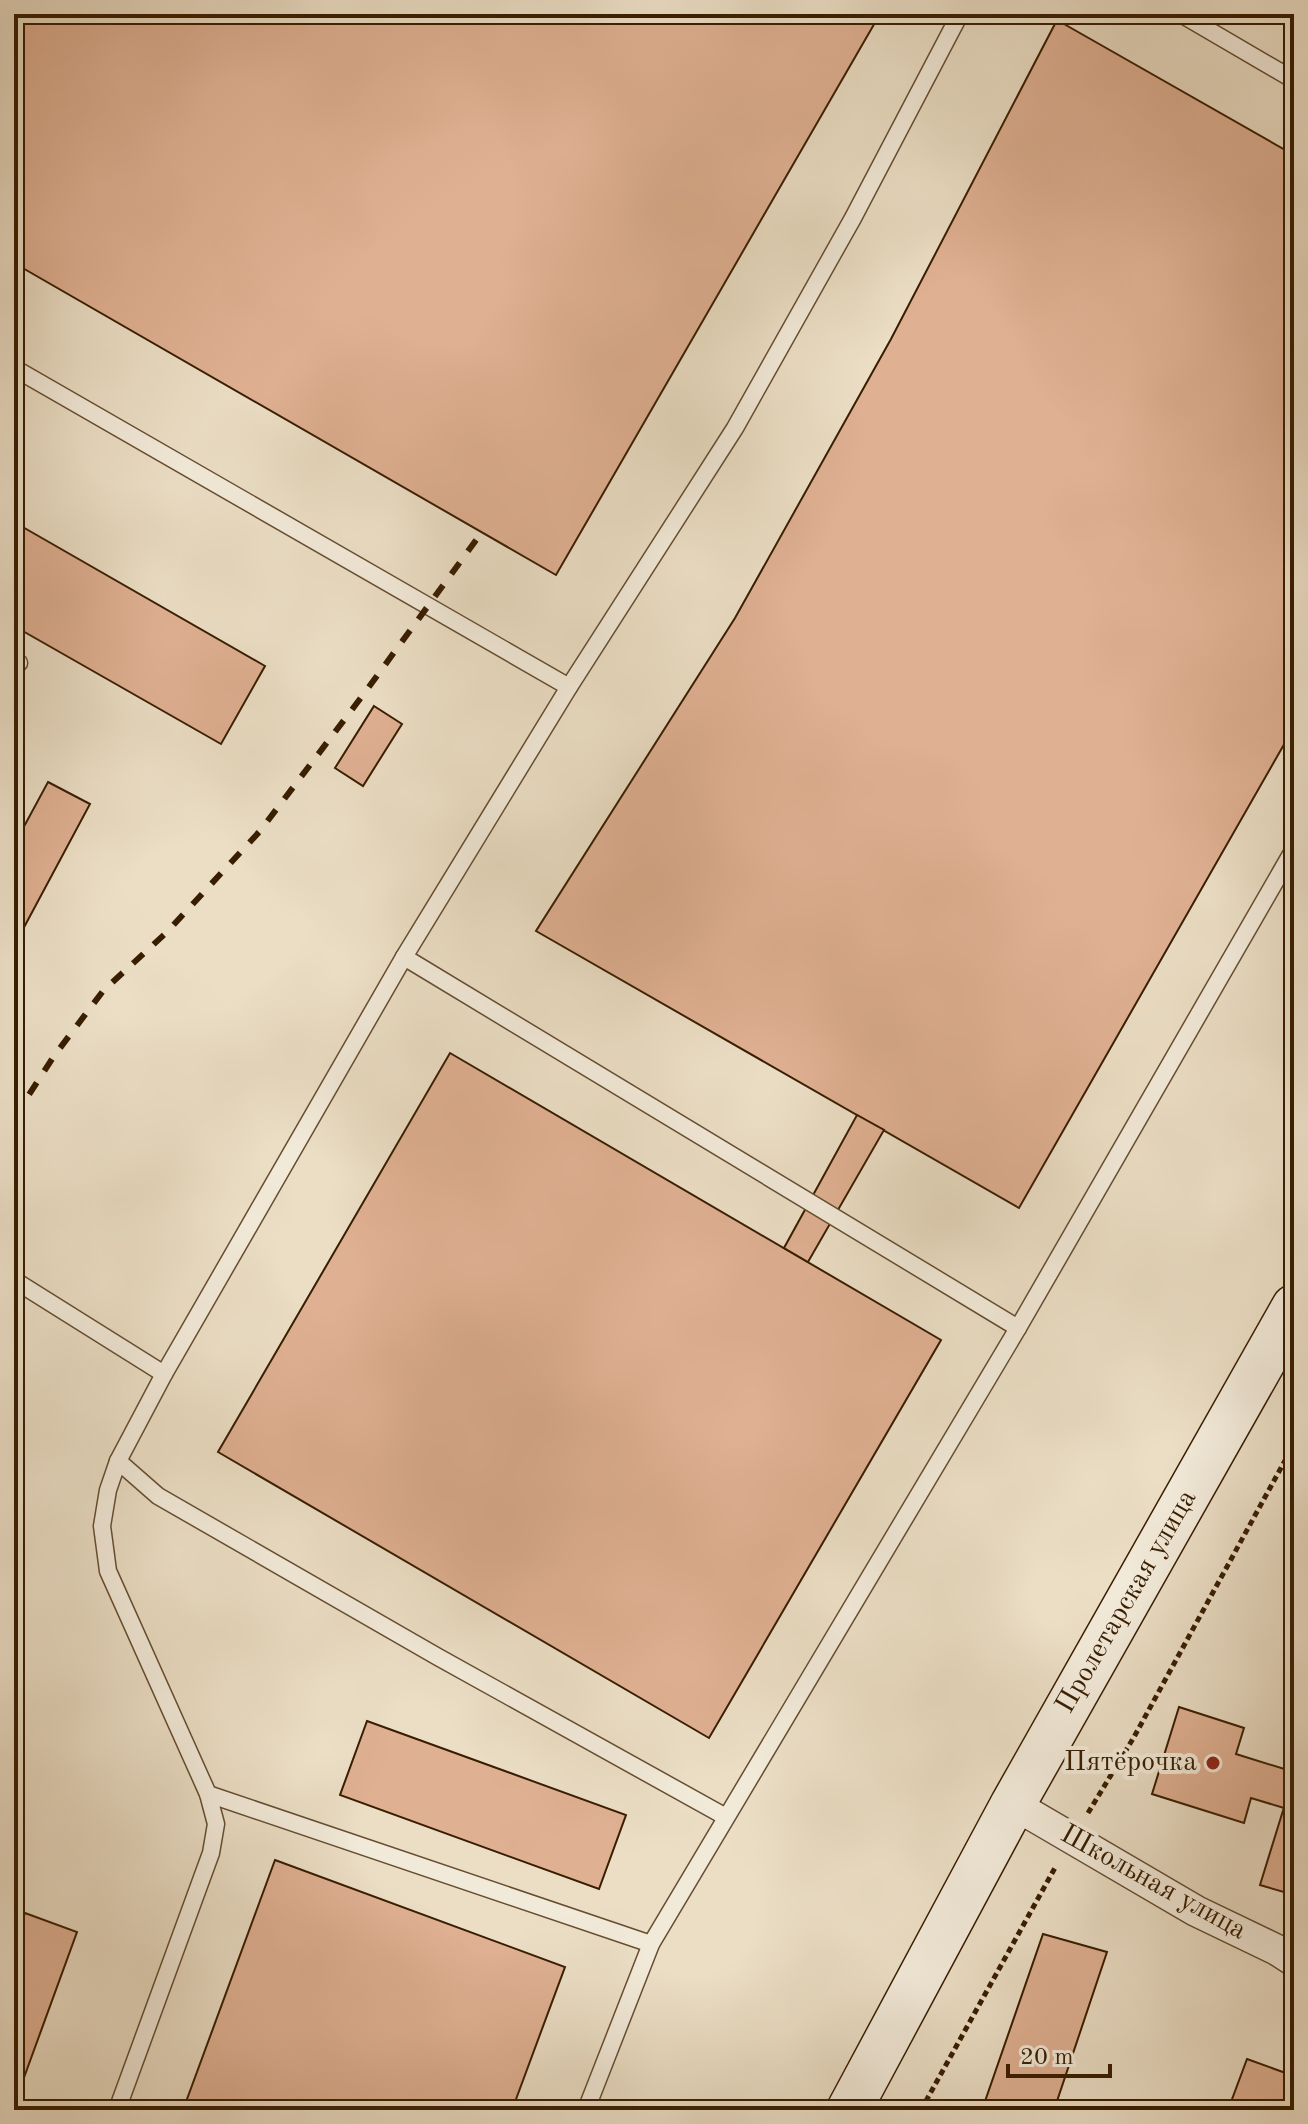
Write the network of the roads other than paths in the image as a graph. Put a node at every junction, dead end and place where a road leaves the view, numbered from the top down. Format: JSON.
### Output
{"nodes":[{"id":1,"x":960,"y":14,"type":"edge"},
{"id":2,"x":1181,"y":14,"type":"edge"},
{"id":3,"x":1294,"y":80,"type":"edge"},
{"id":4,"x":14,"y":368,"type":"edge"},
{"id":5,"x":569,"y":687,"type":"junction"},
{"id":6,"x":1294,"y":849,"type":"edge"},
{"id":7,"x":404,"y":957,"type":"junction"},
{"id":8,"x":14,"y":1280,"type":"edge"},
{"id":9,"x":1294,"y":1307,"type":"edge"},
{"id":10,"x":1018,"y":1328,"type":"junction"},
{"id":11,"x":164,"y":1374,"type":"junction"},
{"id":12,"x":118,"y":1461,"type":"junction"},
{"id":13,"x":208,"y":1794,"type":"junction"},
{"id":14,"x":1013,"y":1804,"type":"junction"},
{"id":15,"x":726,"y":1817,"type":"junction"},
{"id":16,"x":651,"y":1944,"type":"junction"},
{"id":17,"x":1294,"y":1961,"type":"edge"},
{"id":18,"x":117,"y":2110,"type":"edge"},
{"id":19,"x":586,"y":2110,"type":"edge"},
{"id":20,"x":849,"y":2110,"type":"edge"}],
"edges":[{"from":1,"to":5,"type":"lane"},
{"from":2,"to":3,"type":"lane"},
{"from":4,"to":5,"type":"lane"},
{"from":5,"to":7,"type":"lane"},
{"from":6,"to":10,"type":"lane"},
{"from":7,"to":10,"type":"lane"},
{"from":7,"to":11,"type":"lane"},
{"from":8,"to":11,"type":"lane"},
{"from":9,"to":14,"type":"main road","name":"Пролетарская улица"},
{"from":10,"to":15,"type":"lane"},
{"from":11,"to":12,"type":"lane"},
{"from":12,"to":13,"type":"lane"},
{"from":12,"to":15,"type":"lane"},
{"from":13,"to":16,"type":"lane"},
{"from":13,"to":18,"type":"lane"},
{"from":14,"to":17,"type":"street","name":"Школьная улица"},
{"from":14,"to":20,"type":"main road","name":"Пролетарская улица"},
{"from":15,"to":16,"type":"lane"},
{"from":16,"to":19,"type":"lane"}]}
